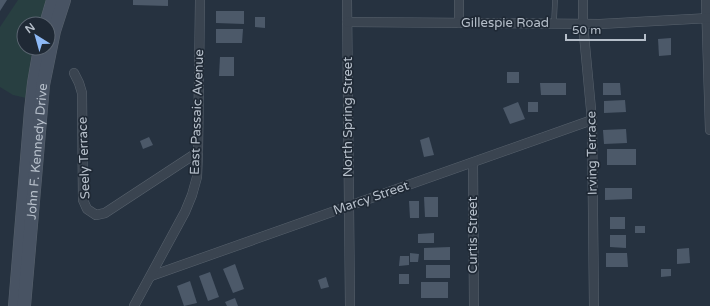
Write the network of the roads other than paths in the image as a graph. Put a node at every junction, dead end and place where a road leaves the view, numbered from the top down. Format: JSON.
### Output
{"nodes":[{"id":1,"x":53,"y":0,"type":"edge"},
{"id":2,"x":64,"y":0,"type":"edge"},
{"id":3,"x":200,"y":0,"type":"edge"},
{"id":4,"x":347,"y":0,"type":"edge"},
{"id":5,"x":459,"y":0,"type":"edge"},
{"id":6,"x":555,"y":0,"type":"edge"},
{"id":7,"x":583,"y":0,"type":"edge"},
{"id":8,"x":706,"y":0,"type":"edge"},
{"id":9,"x":48,"y":16,"type":"edge"},
{"id":10,"x":708,"y":18,"type":"edge"},
{"id":11,"x":348,"y":22,"type":"junction"},
{"id":12,"x":459,"y":23,"type":"junction"},
{"id":13,"x":554,"y":23,"type":"junction"},
{"id":14,"x":583,"y":24,"type":"junction"},
{"id":15,"x":39,"y":56,"type":"edge"},
{"id":16,"x":74,"y":74,"type":"dead end"},
{"id":17,"x":592,"y":120,"type":"junction"},
{"id":18,"x":710,"y":130,"type":"edge"},
{"id":19,"x":198,"y":152,"type":"junction"},
{"id":20,"x":473,"y":163,"type":"junction"},
{"id":21,"x":349,"y":205,"type":"junction"},
{"id":22,"x":151,"y":276,"type":"junction"},
{"id":23,"x":15,"y":306,"type":"edge"},
{"id":24,"x":24,"y":306,"type":"edge"},
{"id":25,"x":134,"y":306,"type":"edge"},
{"id":26,"x":350,"y":306,"type":"edge"},
{"id":27,"x":474,"y":306,"type":"edge"},
{"id":28,"x":594,"y":306,"type":"edge"}],
"edges":[{"from":1,"to":9,"type":"main road"},
{"from":2,"to":24,"type":"main road","name":"John F. Kennedy Drive"},
{"from":3,"to":19,"type":"street","name":"East Passaic Avenue"},
{"from":4,"to":11,"type":"street","name":"North Spring Street"},
{"from":5,"to":12,"type":"street"},
{"from":6,"to":13,"type":"lane"},
{"from":7,"to":14,"type":"street","name":"Irving Terrace"},
{"from":8,"to":10,"type":"street"},
{"from":10,"to":14,"type":"street","name":"Gillespie Road"},
{"from":10,"to":18,"type":"street"},
{"from":11,"to":12,"type":"street","name":"Gillespie Road"},
{"from":11,"to":21,"type":"street","name":"North Spring Street"},
{"from":12,"to":13,"type":"street","name":"Gillespie Road"},
{"from":13,"to":14,"type":"street","name":"Gillespie Road"},
{"from":14,"to":17,"type":"street","name":"Irving Terrace"},
{"from":15,"to":23,"type":"main road","name":"John F. Kennedy Drive"},
{"from":16,"to":19,"type":"street","name":"Seely Terrace"},
{"from":17,"to":20,"type":"street","name":"Marcy Street"},
{"from":17,"to":28,"type":"street","name":"Irving Terrace"},
{"from":19,"to":22,"type":"street","name":"East Passaic Avenue"},
{"from":20,"to":21,"type":"street","name":"Marcy Street"},
{"from":20,"to":27,"type":"street","name":"Curtis Street"},
{"from":21,"to":22,"type":"street","name":"Marcy Street"},
{"from":21,"to":26,"type":"street","name":"North Spring Street"},
{"from":22,"to":25,"type":"street","name":"East Passaic Avenue"}]}
